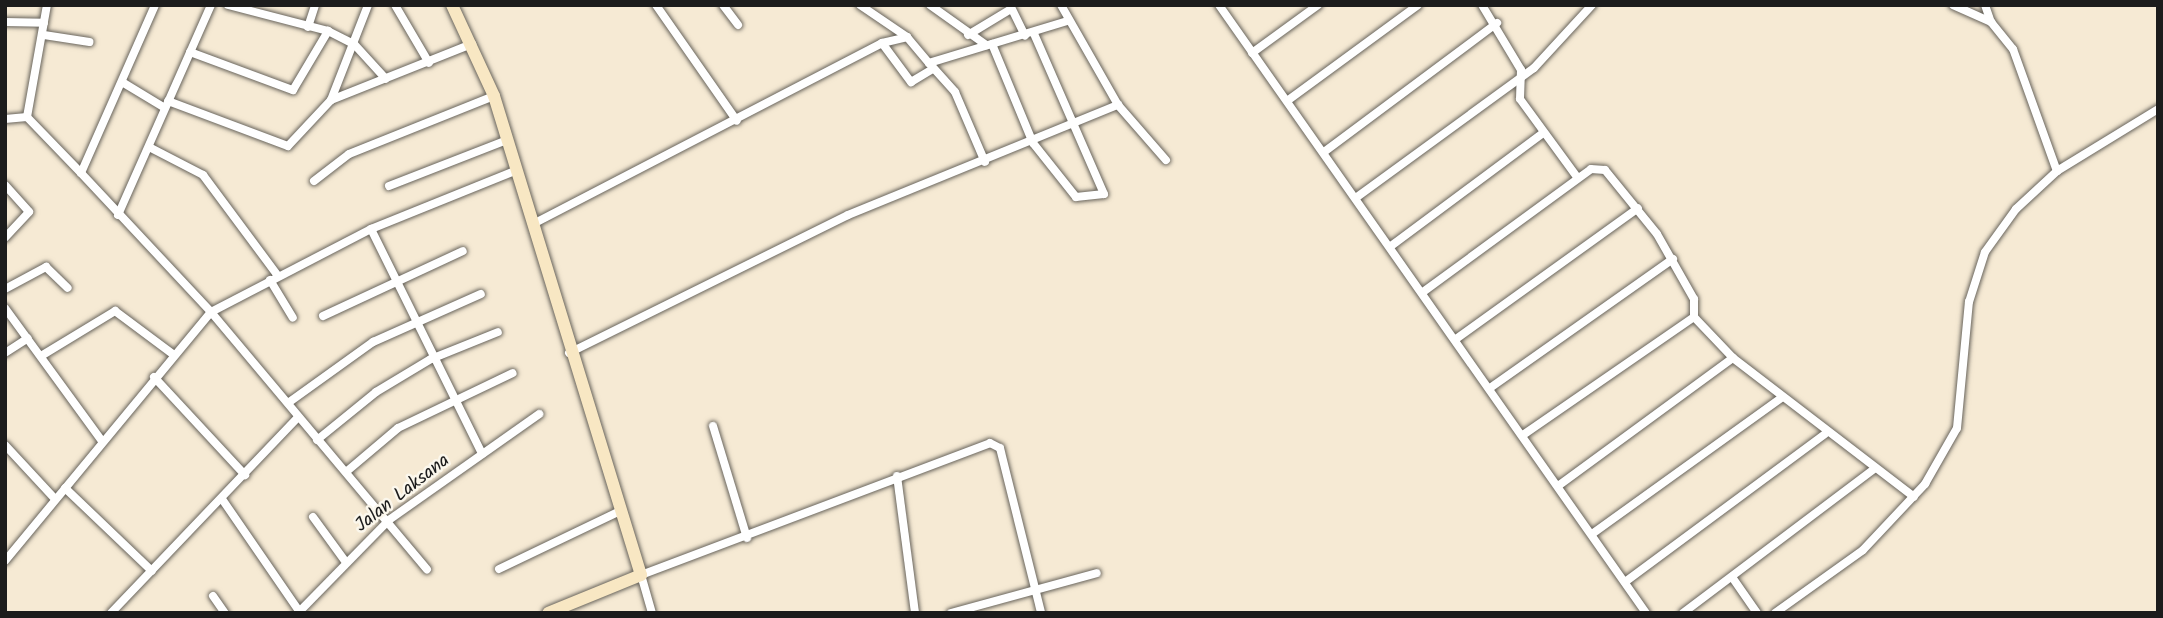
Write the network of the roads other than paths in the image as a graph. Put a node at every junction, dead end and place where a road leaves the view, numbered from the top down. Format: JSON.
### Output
{"nodes":[{"id":1,"x":47,"y":5,"type":"edge"},
{"id":2,"x":155,"y":5,"type":"edge"},
{"id":3,"x":211,"y":5,"type":"edge"},
{"id":4,"x":228,"y":5,"type":"edge"},
{"id":5,"x":315,"y":5,"type":"edge"},
{"id":6,"x":368,"y":5,"type":"edge"},
{"id":7,"x":395,"y":5,"type":"edge"},
{"id":8,"x":452,"y":5,"type":"edge"},
{"id":9,"x":656,"y":5,"type":"edge"},
{"id":10,"x":723,"y":5,"type":"edge"},
{"id":11,"x":860,"y":5,"type":"edge"},
{"id":12,"x":1061,"y":5,"type":"edge"},
{"id":13,"x":1219,"y":5,"type":"edge"},
{"id":14,"x":1318,"y":5,"type":"edge"},
{"id":15,"x":1418,"y":5,"type":"edge"},
{"id":16,"x":1482,"y":5,"type":"edge"},
{"id":17,"x":1592,"y":5,"type":"edge"},
{"id":18,"x":1953,"y":5,"type":"edge"},
{"id":19,"x":1985,"y":5,"type":"edge"},
{"id":20,"x":933,"y":6,"type":"edge"},
{"id":21,"x":1011,"y":7,"type":"edge"},
{"id":22,"x":260,"y":10,"type":"edge"},
{"id":23,"x":1067,"y":21,"type":"junction"},
{"id":24,"x":5,"y":22,"type":"edge"},
{"id":25,"x":1990,"y":22,"type":"junction"},
{"id":26,"x":44,"y":23,"type":"junction"},
{"id":27,"x":1497,"y":23,"type":"junction"},
{"id":28,"x":738,"y":25,"type":"dead end"},
{"id":29,"x":308,"y":27,"type":"junction"},
{"id":30,"x":328,"y":31,"type":"junction"},
{"id":31,"x":1034,"y":34,"type":"junction"},
{"id":32,"x":44,"y":35,"type":"junction"},
{"id":33,"x":968,"y":35,"type":"junction"},
{"id":34,"x":1025,"y":36,"type":"junction"},
{"id":35,"x":907,"y":37,"type":"junction"},
{"id":36,"x":89,"y":42,"type":"dead end"},
{"id":37,"x":883,"y":43,"type":"junction"},
{"id":38,"x":354,"y":44,"type":"junction"},
{"id":39,"x":472,"y":44,"type":"junction"},
{"id":40,"x":989,"y":45,"type":"junction"},
{"id":41,"x":190,"y":52,"type":"junction"},
{"id":42,"x":1252,"y":52,"type":"junction"},
{"id":43,"x":429,"y":63,"type":"junction"},
{"id":44,"x":931,"y":66,"type":"junction"},
{"id":45,"x":386,"y":79,"type":"junction"},
{"id":46,"x":1522,"y":79,"type":"junction"},
{"id":47,"x":122,"y":82,"type":"junction"},
{"id":48,"x":494,"y":96,"type":"junction"},
{"id":49,"x":331,"y":100,"type":"junction"},
{"id":50,"x":1287,"y":101,"type":"junction"},
{"id":51,"x":167,"y":104,"type":"junction"},
{"id":52,"x":1118,"y":105,"type":"junction"},
{"id":53,"x":2158,"y":109,"type":"edge"},
{"id":54,"x":27,"y":117,"type":"junction"},
{"id":55,"x":5,"y":119,"type":"edge"},
{"id":56,"x":737,"y":121,"type":"junction"},
{"id":57,"x":1074,"y":126,"type":"junction"},
{"id":58,"x":1543,"y":132,"type":"junction"},
{"id":59,"x":506,"y":140,"type":"junction"},
{"id":60,"x":1033,"y":143,"type":"junction"},
{"id":61,"x":149,"y":147,"type":"junction"},
{"id":62,"x":1324,"y":152,"type":"junction"},
{"id":63,"x":1166,"y":160,"type":"dead end"},
{"id":64,"x":985,"y":162,"type":"junction"},
{"id":65,"x":517,"y":170,"type":"junction"},
{"id":66,"x":2057,"y":171,"type":"junction"},
{"id":67,"x":81,"y":173,"type":"junction"},
{"id":68,"x":1577,"y":177,"type":"junction"},
{"id":69,"x":314,"y":181,"type":"dead end"},
{"id":70,"x":5,"y":185,"type":"edge"},
{"id":71,"x":390,"y":186,"type":"dead end"},
{"id":72,"x":1357,"y":197,"type":"junction"},
{"id":73,"x":1638,"y":208,"type":"junction"},
{"id":74,"x":118,"y":215,"type":"junction"},
{"id":75,"x":533,"y":224,"type":"junction"},
{"id":76,"x":371,"y":229,"type":"junction"},
{"id":77,"x":5,"y":237,"type":"edge"},
{"id":78,"x":1391,"y":246,"type":"junction"},
{"id":79,"x":463,"y":251,"type":"dead end"},
{"id":80,"x":1673,"y":259,"type":"junction"},
{"id":81,"x":274,"y":278,"type":"junction"},
{"id":82,"x":394,"y":281,"type":"junction"},
{"id":83,"x":68,"y":288,"type":"dead end"},
{"id":84,"x":5,"y":289,"type":"edge"},
{"id":85,"x":1423,"y":292,"type":"junction"},
{"id":86,"x":481,"y":294,"type":"dead end"},
{"id":87,"x":5,"y":308,"type":"edge"},
{"id":88,"x":211,"y":312,"type":"junction"},
{"id":89,"x":323,"y":316,"type":"dead end"},
{"id":90,"x":293,"y":317,"type":"dead end"},
{"id":91,"x":1693,"y":317,"type":"junction"},
{"id":92,"x":411,"y":321,"type":"junction"},
{"id":93,"x":498,"y":332,"type":"dead end"},
{"id":94,"x":27,"y":338,"type":"junction"},
{"id":95,"x":1456,"y":339,"type":"junction"},
{"id":96,"x":5,"y":353,"type":"edge"},
{"id":97,"x":569,"y":353,"type":"junction"},
{"id":98,"x":174,"y":355,"type":"junction"},
{"id":99,"x":41,"y":356,"type":"junction"},
{"id":100,"x":1733,"y":358,"type":"junction"},
{"id":101,"x":431,"y":359,"type":"junction"},
{"id":102,"x":513,"y":373,"type":"dead end"},
{"id":103,"x":154,"y":377,"type":"junction"},
{"id":104,"x":1490,"y":388,"type":"junction"},
{"id":105,"x":1781,"y":398,"type":"junction"},
{"id":106,"x":450,"y":399,"type":"junction"},
{"id":107,"x":288,"y":403,"type":"junction"},
{"id":108,"x":539,"y":414,"type":"dead end"},
{"id":109,"x":298,"y":417,"type":"junction"},
{"id":110,"x":713,"y":426,"type":"dead end"},
{"id":111,"x":1825,"y":434,"type":"junction"},
{"id":112,"x":1523,"y":435,"type":"junction"},
{"id":113,"x":317,"y":440,"type":"junction"},
{"id":114,"x":102,"y":441,"type":"junction"},
{"id":115,"x":5,"y":445,"type":"edge"},
{"id":116,"x":482,"y":454,"type":"junction"},
{"id":117,"x":1874,"y":469,"type":"junction"},
{"id":118,"x":346,"y":472,"type":"junction"},
{"id":119,"x":244,"y":475,"type":"junction"},
{"id":120,"x":897,"y":476,"type":"junction"},
{"id":121,"x":1558,"y":486,"type":"junction"},
{"id":122,"x":65,"y":488,"type":"junction"},
{"id":123,"x":1914,"y":497,"type":"junction"},
{"id":124,"x":55,"y":499,"type":"junction"},
{"id":125,"x":222,"y":499,"type":"junction"},
{"id":126,"x":620,"y":511,"type":"junction"},
{"id":127,"x":313,"y":517,"type":"dead end"},
{"id":128,"x":389,"y":520,"type":"junction"},
{"id":129,"x":1592,"y":534,"type":"junction"},
{"id":130,"x":747,"y":538,"type":"junction"},
{"id":131,"x":5,"y":561,"type":"edge"},
{"id":132,"x":345,"y":561,"type":"junction"},
{"id":133,"x":426,"y":569,"type":"dead end"},
{"id":134,"x":499,"y":569,"type":"dead end"},
{"id":135,"x":152,"y":571,"type":"junction"},
{"id":136,"x":1097,"y":573,"type":"dead end"},
{"id":137,"x":641,"y":575,"type":"junction"},
{"id":138,"x":1732,"y":577,"type":"junction"},
{"id":139,"x":1625,"y":582,"type":"junction"},
{"id":140,"x":1039,"y":589,"type":"junction"},
{"id":141,"x":213,"y":596,"type":"dead end"},
{"id":142,"x":299,"y":612,"type":"edge"},
{"id":143,"x":111,"y":613,"type":"edge"},
{"id":144,"x":225,"y":613,"type":"edge"},
{"id":145,"x":548,"y":613,"type":"edge"},
{"id":146,"x":652,"y":613,"type":"edge"},
{"id":147,"x":915,"y":613,"type":"edge"},
{"id":148,"x":951,"y":613,"type":"edge"},
{"id":149,"x":1041,"y":613,"type":"edge"},
{"id":150,"x":1646,"y":613,"type":"edge"},
{"id":151,"x":1683,"y":613,"type":"edge"},
{"id":152,"x":1757,"y":613,"type":"edge"},
{"id":153,"x":1775,"y":613,"type":"edge"}],
"edges":[{"from":1,"to":26,"type":"street"},
{"from":2,"to":47,"type":"street"},
{"from":3,"to":41,"type":"street"},
{"from":4,"to":22,"type":"street"},
{"from":5,"to":29,"type":"street"},
{"from":6,"to":38,"type":"street"},
{"from":7,"to":43,"type":"street"},
{"from":8,"to":39,"type":"street"},
{"from":9,"to":56,"type":"street"},
{"from":10,"to":28,"type":"street"},
{"from":11,"to":35,"type":"street"},
{"from":12,"to":23,"type":"street"},
{"from":13,"to":42,"type":"street"},
{"from":14,"to":42,"type":"street"},
{"from":15,"to":50,"type":"street"},
{"from":16,"to":27,"type":"street"},
{"from":17,"to":46,"type":"street"},
{"from":18,"to":25,"type":"street"},
{"from":19,"to":25,"type":"street"},
{"from":20,"to":33,"type":"street"},
{"from":21,"to":33,"type":"street"},
{"from":21,"to":34,"type":"street"},
{"from":22,"to":29,"type":"street"},
{"from":23,"to":31,"type":"street"},
{"from":23,"to":52,"type":"street"},
{"from":24,"to":26,"type":"street"},
{"from":25,"to":66,"type":"street"},
{"from":26,"to":32,"type":"street"},
{"from":27,"to":46,"type":"street"},
{"from":27,"to":62,"type":"street"},
{"from":29,"to":30,"type":"street"},
{"from":30,"to":38,"type":"street"},
{"from":30,"to":41,"type":"street"},
{"from":31,"to":34,"type":"street"},
{"from":31,"to":57,"type":"street"},
{"from":32,"to":36,"type":"street"},
{"from":32,"to":54,"type":"street"},
{"from":33,"to":40,"type":"street"},
{"from":34,"to":40,"type":"street"},
{"from":35,"to":37,"type":"street"},
{"from":35,"to":44,"type":"street"},
{"from":37,"to":44,"type":"street"},
{"from":37,"to":56,"type":"street"},
{"from":38,"to":45,"type":"street"},
{"from":38,"to":49,"type":"street"},
{"from":39,"to":43,"type":"street"},
{"from":39,"to":48,"type":"street"},
{"from":40,"to":44,"type":"street"},
{"from":40,"to":60,"type":"street"},
{"from":41,"to":51,"type":"street"},
{"from":42,"to":50,"type":"street"},
{"from":43,"to":45,"type":"street"},
{"from":44,"to":64,"type":"street"},
{"from":45,"to":49,"type":"street"},
{"from":46,"to":58,"type":"street"},
{"from":46,"to":72,"type":"street"},
{"from":47,"to":51,"type":"street"},
{"from":47,"to":67,"type":"street"},
{"from":48,"to":59,"type":"street"},
{"from":48,"to":69,"type":"street"},
{"from":49,"to":51,"type":"street"},
{"from":50,"to":62,"type":"street"},
{"from":51,"to":61,"type":"street"},
{"from":52,"to":57,"type":"street"},
{"from":52,"to":63,"type":"street"},
{"from":53,"to":66,"type":"street"},
{"from":54,"to":55,"type":"street"},
{"from":54,"to":67,"type":"street"},
{"from":56,"to":75,"type":"street"},
{"from":57,"to":60,"type":"street"},
{"from":57,"to":60,"type":"street"},
{"from":58,"to":68,"type":"street"},
{"from":58,"to":78,"type":"street"},
{"from":59,"to":65,"type":"street"},
{"from":59,"to":71,"type":"street"},
{"from":60,"to":64,"type":"street"},
{"from":61,"to":74,"type":"street"},
{"from":61,"to":81,"type":"street"},
{"from":62,"to":72,"type":"street"},
{"from":64,"to":97,"type":"street"},
{"from":65,"to":75,"type":"street"},
{"from":65,"to":76,"type":"street"},
{"from":66,"to":123,"type":"street"},
{"from":67,"to":74,"type":"street"},
{"from":68,"to":73,"type":"street"},
{"from":68,"to":85,"type":"street"},
{"from":70,"to":77,"type":"street"},
{"from":72,"to":78,"type":"street"},
{"from":73,"to":80,"type":"street"},
{"from":73,"to":95,"type":"street"},
{"from":74,"to":88,"type":"street"},
{"from":75,"to":97,"type":"street"},
{"from":76,"to":81,"type":"street"},
{"from":76,"to":82,"type":"street"},
{"from":78,"to":85,"type":"street"},
{"from":79,"to":82,"type":"street"},
{"from":80,"to":91,"type":"street"},
{"from":80,"to":104,"type":"street"},
{"from":81,"to":88,"type":"street"},
{"from":81,"to":90,"type":"street"},
{"from":82,"to":89,"type":"street"},
{"from":82,"to":92,"type":"street"},
{"from":83,"to":84,"type":"street"},
{"from":85,"to":95,"type":"street"},
{"from":86,"to":92,"type":"street"},
{"from":87,"to":94,"type":"street"},
{"from":88,"to":98,"type":"street"},
{"from":88,"to":107,"type":"street"},
{"from":91,"to":100,"type":"street"},
{"from":91,"to":112,"type":"street"},
{"from":92,"to":101,"type":"street"},
{"from":92,"to":107,"type":"street"},
{"from":93,"to":101,"type":"street"},
{"from":94,"to":96,"type":"street"},
{"from":94,"to":99,"type":"street"},
{"from":95,"to":104,"type":"street"},
{"from":97,"to":126,"type":"street"},
{"from":98,"to":99,"type":"street"},
{"from":98,"to":103,"type":"street"},
{"from":99,"to":114,"type":"street"},
{"from":100,"to":105,"type":"street"},
{"from":100,"to":121,"type":"street"},
{"from":101,"to":106,"type":"street"},
{"from":101,"to":113,"type":"street"},
{"from":102,"to":106,"type":"street"},
{"from":103,"to":114,"type":"street"},
{"from":103,"to":119,"type":"street"},
{"from":104,"to":112,"type":"street"},
{"from":105,"to":111,"type":"street"},
{"from":105,"to":129,"type":"street"},
{"from":106,"to":116,"type":"street"},
{"from":106,"to":118,"type":"street"},
{"from":107,"to":109,"type":"street"},
{"from":108,"to":116,"type":"street","name":"Jalan Laksana"},
{"from":109,"to":113,"type":"street"},
{"from":109,"to":119,"type":"street"},
{"from":110,"to":130,"type":"street"},
{"from":111,"to":117,"type":"street"},
{"from":111,"to":139,"type":"street"},
{"from":112,"to":121,"type":"street"},
{"from":113,"to":118,"type":"street"},
{"from":114,"to":122,"type":"street"},
{"from":115,"to":124,"type":"street"},
{"from":116,"to":128,"type":"street","name":"Jalan Laksana"},
{"from":117,"to":123,"type":"street"},
{"from":117,"to":138,"type":"street"},
{"from":118,"to":128,"type":"street"},
{"from":119,"to":125,"type":"street"},
{"from":120,"to":130,"type":"street"},
{"from":120,"to":140,"type":"street"},
{"from":120,"to":147,"type":"street"},
{"from":121,"to":129,"type":"street"},
{"from":122,"to":124,"type":"street"},
{"from":122,"to":135,"type":"street"},
{"from":123,"to":153,"type":"street"},
{"from":124,"to":131,"type":"street"},
{"from":125,"to":135,"type":"street"},
{"from":125,"to":142,"type":"street"},
{"from":126,"to":134,"type":"street"},
{"from":126,"to":137,"type":"street"},
{"from":127,"to":132,"type":"street"},
{"from":128,"to":132,"type":"street","name":"Jalan Laksana"},
{"from":128,"to":133,"type":"street"},
{"from":129,"to":139,"type":"street"},
{"from":130,"to":137,"type":"street"},
{"from":132,"to":142,"type":"street","name":"Jalan Laksana"},
{"from":135,"to":143,"type":"street"},
{"from":136,"to":140,"type":"street"},
{"from":137,"to":145,"type":"street"},
{"from":137,"to":146,"type":"street"},
{"from":138,"to":151,"type":"street"},
{"from":138,"to":152,"type":"street"},
{"from":139,"to":150,"type":"street"},
{"from":140,"to":148,"type":"street"},
{"from":140,"to":149,"type":"street"},
{"from":141,"to":144,"type":"street"}]}
